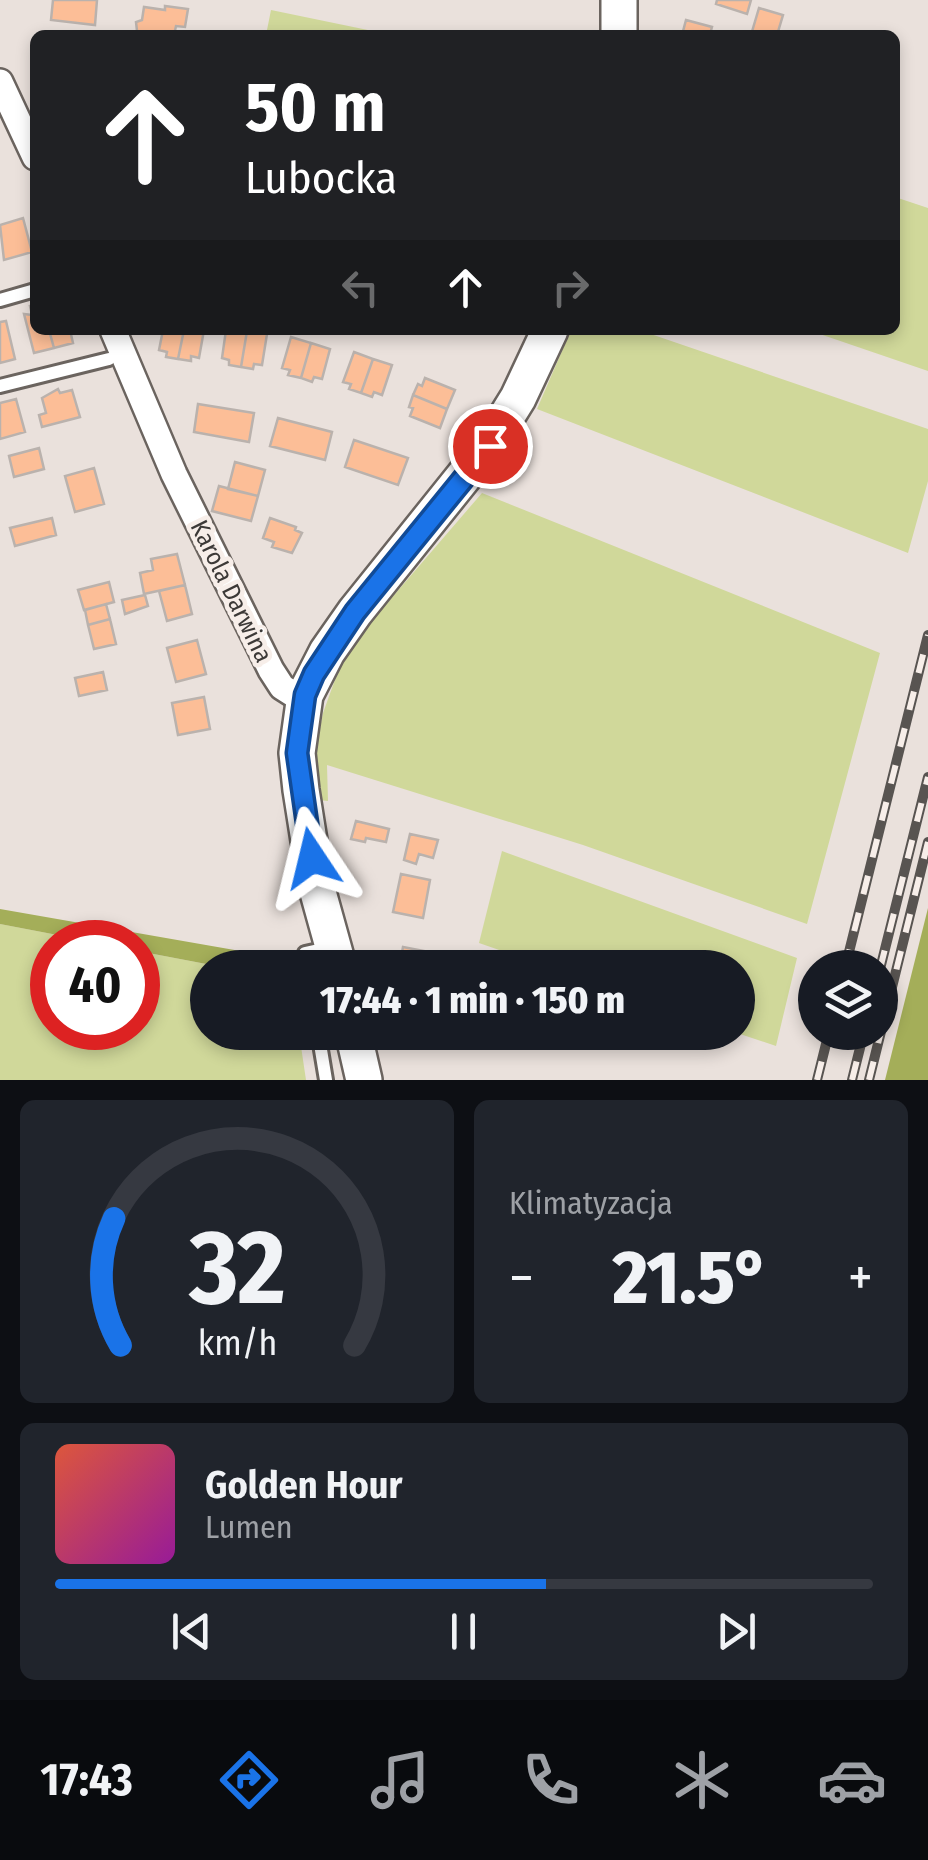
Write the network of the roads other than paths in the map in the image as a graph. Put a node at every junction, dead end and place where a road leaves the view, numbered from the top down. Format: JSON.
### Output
{"nodes":[{"id":1,"x":619,"y":0,"type":"edge"},
{"id":2,"x":619,"y":30,"type":"edge"},
{"id":3,"x":0,"y":82,"type":"edge"},
{"id":4,"x":20,"y":142,"type":"edge"},
{"id":5,"x":30,"y":291,"type":"edge"},
{"id":6,"x":0,"y":300,"type":"edge"},
{"id":7,"x":115,"y":335,"type":"edge"},
{"id":8,"x":548,"y":335,"type":"edge"},
{"id":9,"x":109,"y":359,"type":"dead end"},
{"id":10,"x":0,"y":386,"type":"edge"},
{"id":11,"x":304,"y":700,"type":"junction"},
{"id":12,"x":325,"y":950,"type":"edge"},
{"id":13,"x":321,"y":1050,"type":"edge"},
{"id":14,"x":358,"y":1050,"type":"edge"},
{"id":15,"x":326,"y":1080,"type":"edge"},
{"id":16,"x":364,"y":1080,"type":"edge"}],
"edges":[{"from":1,"to":2,"type":"street"},
{"from":3,"to":4,"type":"street"},
{"from":5,"to":6,"type":"lane"},
{"from":7,"to":11,"type":"street","name":"Karola Darwina"},
{"from":8,"to":11,"type":"street"},
{"from":9,"to":10,"type":"lane"},
{"from":11,"to":12,"type":"street"},
{"from":13,"to":15,"type":"lane"},
{"from":14,"to":16,"type":"street"}]}
